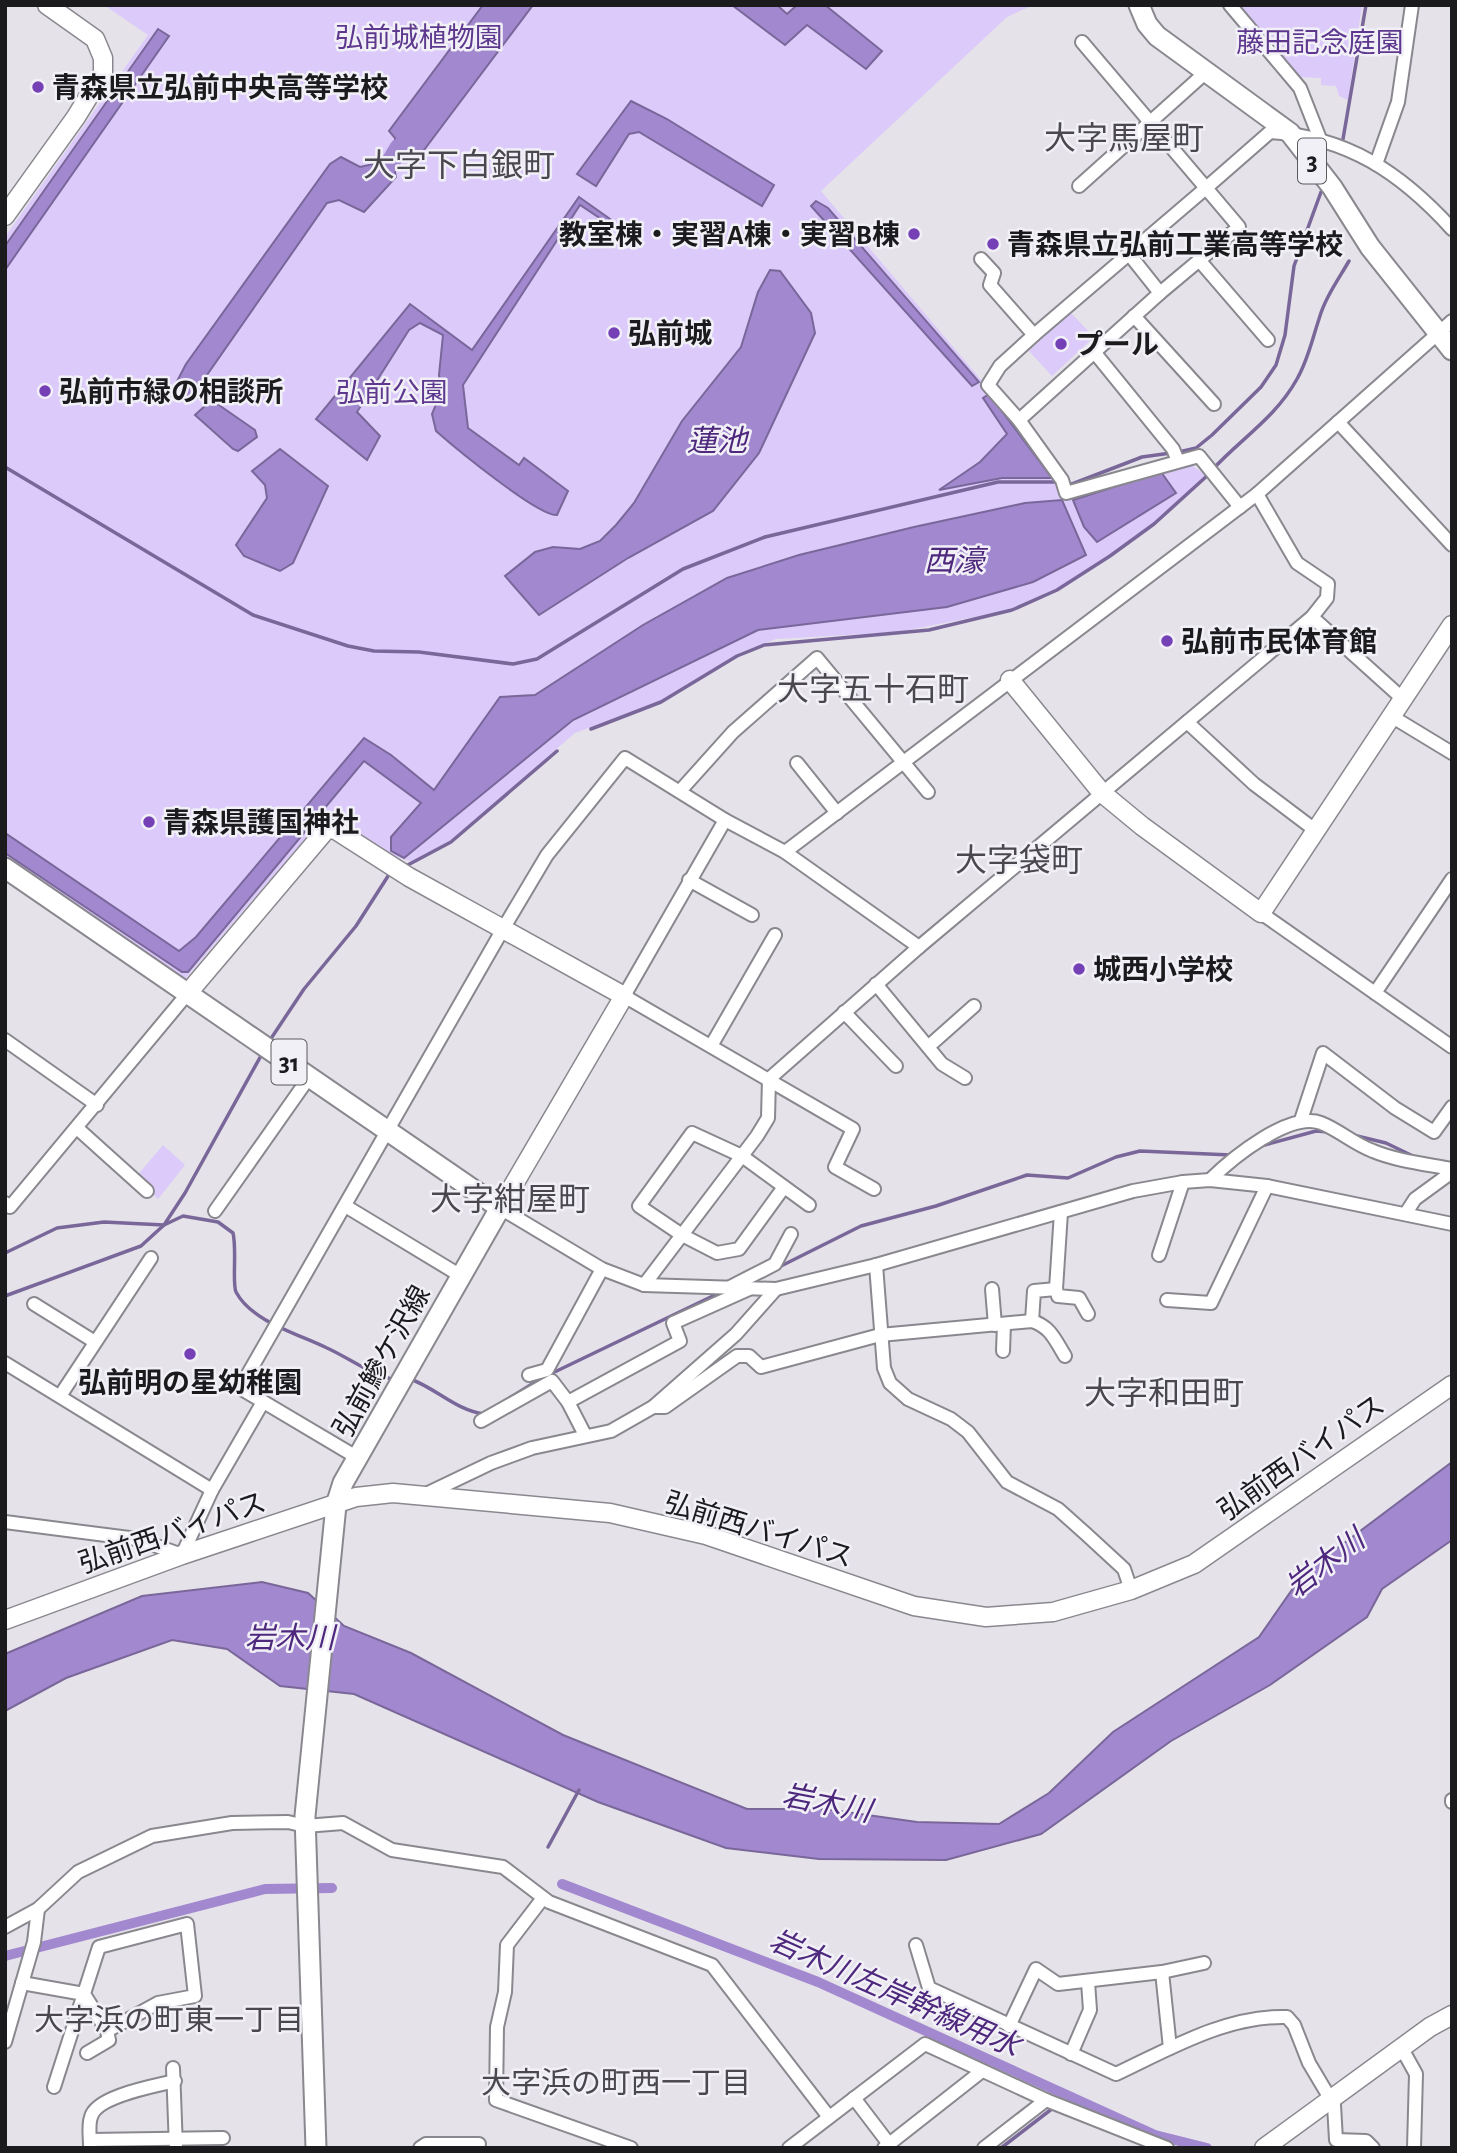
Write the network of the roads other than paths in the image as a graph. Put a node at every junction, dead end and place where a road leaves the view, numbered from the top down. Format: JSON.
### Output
{"nodes":[{"id":1,"x":47,"y":5,"type":"edge"},
{"id":2,"x":1139,"y":5,"type":"edge"},
{"id":3,"x":1230,"y":5,"type":"edge"},
{"id":4,"x":1412,"y":5,"type":"edge"},
{"id":5,"x":73,"y":12,"type":"edge"},
{"id":6,"x":1082,"y":42,"type":"dead end"},
{"id":7,"x":1206,"y":73,"type":"junction"},
{"id":8,"x":1152,"y":122,"type":"junction"},
{"id":9,"x":1290,"y":134,"type":"junction"},
{"id":10,"x":1320,"y":139,"type":"junction"},
{"id":11,"x":1376,"y":164,"type":"junction"},
{"id":12,"x":1079,"y":186,"type":"dead end"},
{"id":13,"x":1206,"y":188,"type":"junction"},
{"id":14,"x":5,"y":216,"type":"edge"},
{"id":15,"x":1452,"y":229,"type":"edge"},
{"id":16,"x":1129,"y":254,"type":"junction"},
{"id":17,"x":981,"y":259,"type":"dead end"},
{"id":18,"x":1199,"y":260,"type":"junction"},
{"id":19,"x":1160,"y":293,"type":"junction"},
{"id":20,"x":1134,"y":316,"type":"junction"},
{"id":21,"x":1445,"y":328,"type":"edge"},
{"id":22,"x":1034,"y":335,"type":"junction"},
{"id":23,"x":1268,"y":340,"type":"dead end"},
{"id":24,"x":1452,"y":350,"type":"edge"},
{"id":25,"x":1095,"y":353,"type":"junction"},
{"id":26,"x":1214,"y":404,"type":"dead end"},
{"id":27,"x":1020,"y":421,"type":"junction"},
{"id":28,"x":1338,"y":422,"type":"junction"},
{"id":29,"x":1178,"y":461,"type":"junction"},
{"id":30,"x":1257,"y":494,"type":"junction"},
{"id":31,"x":1240,"y":507,"type":"junction"},
{"id":32,"x":1452,"y":545,"type":"edge"},
{"id":33,"x":1312,"y":617,"type":"junction"},
{"id":34,"x":1452,"y":625,"type":"edge"},
{"id":35,"x":1010,"y":680,"type":"junction"},
{"id":36,"x":1403,"y":699,"type":"junction"},
{"id":37,"x":1391,"y":716,"type":"junction"},
{"id":38,"x":1187,"y":722,"type":"junction"},
{"id":39,"x":1452,"y":753,"type":"edge"},
{"id":40,"x":904,"y":760,"type":"junction"},
{"id":41,"x":797,"y":763,"type":"dead end"},
{"id":42,"x":680,"y":791,"type":"junction"},
{"id":43,"x":928,"y":792,"type":"dead end"},
{"id":44,"x":1102,"y":793,"type":"junction"},
{"id":45,"x":836,"y":813,"type":"junction"},
{"id":46,"x":725,"y":820,"type":"junction"},
{"id":47,"x":1315,"y":830,"type":"junction"},
{"id":48,"x":785,"y":852,"type":"junction"},
{"id":49,"x":5,"y":868,"type":"edge"},
{"id":50,"x":1452,"y":879,"type":"edge"},
{"id":51,"x":689,"y":880,"type":"junction"},
{"id":52,"x":1261,"y":913,"type":"junction"},
{"id":53,"x":752,"y":915,"type":"dead end"},
{"id":54,"x":503,"y":929,"type":"junction"},
{"id":55,"x":775,"y":935,"type":"dead end"},
{"id":56,"x":919,"y":947,"type":"junction"},
{"id":57,"x":876,"y":984,"type":"junction"},
{"id":58,"x":188,"y":993,"type":"junction"},
{"id":59,"x":1375,"y":993,"type":"junction"},
{"id":60,"x":624,"y":996,"type":"junction"},
{"id":61,"x":974,"y":1006,"type":"dead end"},
{"id":62,"x":844,"y":1012,"type":"junction"},
{"id":63,"x":5,"y":1040,"type":"edge"},
{"id":64,"x":929,"y":1045,"type":"junction"},
{"id":65,"x":711,"y":1046,"type":"junction"},
{"id":66,"x":1452,"y":1047,"type":"edge"},
{"id":67,"x":896,"y":1066,"type":"dead end"},
{"id":68,"x":310,"y":1076,"type":"junction"},
{"id":69,"x":965,"y":1078,"type":"dead end"},
{"id":70,"x":769,"y":1079,"type":"junction"},
{"id":71,"x":97,"y":1105,"type":"junction"},
{"id":72,"x":1452,"y":1107,"type":"edge"},
{"id":73,"x":1301,"y":1120,"type":"junction"},
{"id":74,"x":77,"y":1128,"type":"junction"},
{"id":75,"x":390,"y":1131,"type":"junction"},
{"id":76,"x":742,"y":1156,"type":"junction"},
{"id":77,"x":1452,"y":1170,"type":"edge"},
{"id":78,"x":1210,"y":1180,"type":"junction"},
{"id":79,"x":1183,"y":1182,"type":"junction"},
{"id":80,"x":1267,"y":1186,"type":"junction"},
{"id":81,"x":783,"y":1187,"type":"junction"},
{"id":82,"x":874,"y":1189,"type":"dead end"},
{"id":83,"x":147,"y":1191,"type":"dead end"},
{"id":84,"x":5,"y":1203,"type":"edge"},
{"id":85,"x":809,"y":1205,"type":"dead end"},
{"id":86,"x":346,"y":1207,"type":"junction"},
{"id":87,"x":500,"y":1208,"type":"junction"},
{"id":88,"x":215,"y":1211,"type":"dead end"},
{"id":89,"x":1061,"y":1212,"type":"junction"},
{"id":90,"x":1406,"y":1213,"type":"junction"},
{"id":91,"x":1452,"y":1224,"type":"edge"},
{"id":92,"x":790,"y":1234,"type":"dead end"},
{"id":93,"x":682,"y":1235,"type":"junction"},
{"id":94,"x":1159,"y":1255,"type":"dead end"},
{"id":95,"x":151,"y":1258,"type":"dead end"},
{"id":96,"x":876,"y":1265,"type":"junction"},
{"id":97,"x":602,"y":1269,"type":"junction"},
{"id":98,"x":461,"y":1276,"type":"junction"},
{"id":99,"x":644,"y":1285,"type":"junction"},
{"id":100,"x":730,"y":1287,"type":"junction"},
{"id":101,"x":752,"y":1288,"type":"junction"},
{"id":102,"x":776,"y":1289,"type":"junction"},
{"id":103,"x":992,"y":1289,"type":"dead end"},
{"id":104,"x":1056,"y":1289,"type":"junction"},
{"id":105,"x":1167,"y":1300,"type":"dead end"},
{"id":106,"x":34,"y":1304,"type":"dead end"},
{"id":107,"x":1088,"y":1314,"type":"dead end"},
{"id":108,"x":1032,"y":1321,"type":"junction"},
{"id":109,"x":999,"y":1324,"type":"junction"},
{"id":110,"x":880,"y":1335,"type":"junction"},
{"id":111,"x":96,"y":1342,"type":"junction"},
{"id":112,"x":1003,"y":1351,"type":"dead end"},
{"id":113,"x":1065,"y":1356,"type":"dead end"},
{"id":114,"x":5,"y":1363,"type":"edge"},
{"id":115,"x":529,"y":1375,"type":"dead end"},
{"id":116,"x":1452,"y":1385,"type":"edge"},
{"id":117,"x":60,"y":1396,"type":"junction"},
{"id":118,"x":263,"y":1402,"type":"junction"},
{"id":119,"x":568,"y":1402,"type":"junction"},
{"id":120,"x":653,"y":1407,"type":"junction"},
{"id":121,"x":481,"y":1421,"type":"dead end"},
{"id":122,"x":585,"y":1435,"type":"junction"},
{"id":123,"x":358,"y":1458,"type":"junction"},
{"id":124,"x":212,"y":1490,"type":"junction"},
{"id":125,"x":417,"y":1498,"type":"junction"},
{"id":126,"x":336,"y":1504,"type":"junction"},
{"id":127,"x":5,"y":1522,"type":"edge"},
{"id":128,"x":182,"y":1555,"type":"junction"},
{"id":129,"x":1131,"y":1590,"type":"junction"},
{"id":130,"x":5,"y":1620,"type":"edge"},
{"id":131,"x":305,"y":1821,"type":"junction"},
{"id":132,"x":543,"y":1898,"type":"junction"},
{"id":133,"x":38,"y":1909,"type":"junction"},
{"id":134,"x":5,"y":1927,"type":"edge"},
{"id":135,"x":916,"y":1945,"type":"dead end"},
{"id":136,"x":1204,"y":1964,"type":"dead end"},
{"id":137,"x":1161,"y":1972,"type":"junction"},
{"id":138,"x":1088,"y":1982,"type":"junction"},
{"id":139,"x":22,"y":1983,"type":"junction"},
{"id":140,"x":84,"y":1994,"type":"junction"},
{"id":141,"x":1452,"y":2015,"type":"edge"},
{"id":142,"x":1009,"y":2026,"type":"junction"},
{"id":143,"x":107,"y":2031,"type":"junction"},
{"id":144,"x":5,"y":2042,"type":"edge"},
{"id":145,"x":1401,"y":2047,"type":"junction"},
{"id":146,"x":1170,"y":2048,"type":"junction"},
{"id":147,"x":87,"y":2053,"type":"dead end"},
{"id":148,"x":1072,"y":2053,"type":"junction"},
{"id":149,"x":982,"y":2071,"type":"junction"},
{"id":150,"x":54,"y":2087,"type":"dead end"},
{"id":151,"x":854,"y":2098,"type":"junction"},
{"id":152,"x":1331,"y":2099,"type":"junction"},
{"id":153,"x":1046,"y":2100,"type":"junction"},
{"id":154,"x":829,"y":2117,"type":"junction"},
{"id":155,"x":223,"y":2138,"type":"dead end"},
{"id":156,"x":176,"y":2143,"type":"edge"},
{"id":157,"x":90,"y":2144,"type":"edge"},
{"id":158,"x":479,"y":2144,"type":"dead end"},
{"id":159,"x":886,"y":2146,"type":"edge"},
{"id":160,"x":316,"y":2148,"type":"edge"},
{"id":161,"x":420,"y":2148,"type":"edge"},
{"id":162,"x":632,"y":2148,"type":"edge"},
{"id":163,"x":789,"y":2148,"type":"edge"},
{"id":164,"x":984,"y":2148,"type":"edge"},
{"id":165,"x":1167,"y":2148,"type":"edge"},
{"id":166,"x":1264,"y":2148,"type":"edge"},
{"id":167,"x":1373,"y":2148,"type":"edge"},
{"id":168,"x":1414,"y":2148,"type":"edge"}],
"edges":[{"from":1,"to":5,"type":"street"},
{"from":2,"to":7,"type":"main road","number":"3"},
{"from":3,"to":10,"type":"street"},
{"from":4,"to":11,"type":"street"},
{"from":5,"to":14,"type":"street"},
{"from":6,"to":8,"type":"street"},
{"from":7,"to":8,"type":"street"},
{"from":7,"to":9,"type":"main road","number":"3"},
{"from":8,"to":12,"type":"street"},
{"from":8,"to":13,"type":"street"},
{"from":9,"to":10,"type":"street"},
{"from":9,"to":13,"type":"street"},
{"from":9,"to":21,"type":"main road","number":"3"},
{"from":10,"to":11,"type":"street"},
{"from":11,"to":15,"type":"street"},
{"from":13,"to":16,"type":"street"},
{"from":13,"to":18,"type":"street"},
{"from":16,"to":19,"type":"street"},
{"from":16,"to":22,"type":"street"},
{"from":17,"to":22,"type":"street"},
{"from":18,"to":19,"type":"street"},
{"from":18,"to":23,"type":"street"},
{"from":19,"to":20,"type":"street"},
{"from":20,"to":25,"type":"street"},
{"from":20,"to":26,"type":"street"},
{"from":21,"to":24,"type":"main road","number":"3"},
{"from":21,"to":28,"type":"street"},
{"from":22,"to":27,"type":"street"},
{"from":25,"to":27,"type":"street"},
{"from":25,"to":29,"type":"street"},
{"from":27,"to":29,"type":"street"},
{"from":28,"to":30,"type":"street"},
{"from":28,"to":32,"type":"street"},
{"from":29,"to":31,"type":"street"},
{"from":30,"to":31,"type":"street"},
{"from":30,"to":33,"type":"street"},
{"from":31,"to":35,"type":"street"},
{"from":33,"to":36,"type":"street"},
{"from":33,"to":38,"type":"street"},
{"from":34,"to":36,"type":"street"},
{"from":35,"to":40,"type":"street"},
{"from":35,"to":44,"type":"street"},
{"from":36,"to":37,"type":"street"},
{"from":37,"to":39,"type":"street"},
{"from":37,"to":47,"type":"street"},
{"from":38,"to":44,"type":"street"},
{"from":38,"to":47,"type":"street"},
{"from":40,"to":42,"type":"street"},
{"from":40,"to":43,"type":"street"},
{"from":40,"to":45,"type":"street"},
{"from":41,"to":45,"type":"street"},
{"from":42,"to":46,"type":"street"},
{"from":42,"to":54,"type":"street"},
{"from":44,"to":52,"type":"street"},
{"from":44,"to":56,"type":"street"},
{"from":45,"to":48,"type":"street"},
{"from":46,"to":48,"type":"street"},
{"from":46,"to":51,"type":"street"},
{"from":47,"to":52,"type":"street"},
{"from":48,"to":56,"type":"street"},
{"from":49,"to":58,"type":"main road","number":"31"},
{"from":50,"to":59,"type":"street"},
{"from":51,"to":53,"type":"street"},
{"from":51,"to":60,"type":"street"},
{"from":52,"to":59,"type":"street"},
{"from":54,"to":58,"type":"street"},
{"from":54,"to":60,"type":"street"},
{"from":54,"to":75,"type":"street"},
{"from":55,"to":65,"type":"street"},
{"from":56,"to":57,"type":"street"},
{"from":57,"to":62,"type":"street"},
{"from":57,"to":64,"type":"street"},
{"from":58,"to":68,"type":"main road","number":"31"},
{"from":58,"to":71,"type":"street"},
{"from":59,"to":66,"type":"street"},
{"from":60,"to":65,"type":"street"},
{"from":60,"to":87,"type":"street"},
{"from":61,"to":64,"type":"street"},
{"from":62,"to":67,"type":"street"},
{"from":62,"to":70,"type":"street"},
{"from":63,"to":71,"type":"street"},
{"from":64,"to":69,"type":"street"},
{"from":65,"to":70,"type":"street"},
{"from":68,"to":75,"type":"main road","number":"31"},
{"from":68,"to":88,"type":"street"},
{"from":70,"to":76,"type":"street"},
{"from":70,"to":82,"type":"street"},
{"from":71,"to":74,"type":"street"},
{"from":72,"to":73,"type":"street"},
{"from":73,"to":77,"type":"street"},
{"from":73,"to":78,"type":"street"},
{"from":74,"to":83,"type":"street"},
{"from":74,"to":84,"type":"street"},
{"from":75,"to":86,"type":"street"},
{"from":75,"to":87,"type":"main road","number":"31"},
{"from":76,"to":81,"type":"street"},
{"from":76,"to":93,"type":"street"},
{"from":76,"to":93,"type":"street"},
{"from":77,"to":90,"type":"street"},
{"from":78,"to":79,"type":"street"},
{"from":78,"to":80,"type":"street"},
{"from":79,"to":89,"type":"street"},
{"from":79,"to":94,"type":"street"},
{"from":80,"to":90,"type":"street"},
{"from":80,"to":105,"type":"street"},
{"from":81,"to":85,"type":"street"},
{"from":81,"to":93,"type":"street"},
{"from":86,"to":98,"type":"street"},
{"from":86,"to":118,"type":"street"},
{"from":87,"to":97,"type":"street"},
{"from":87,"to":98,"type":"main road","name":"弘前鰺ケ沢線"},
{"from":89,"to":96,"type":"street"},
{"from":89,"to":104,"type":"street"},
{"from":90,"to":91,"type":"street"},
{"from":92,"to":100,"type":"street"},
{"from":93,"to":99,"type":"street"},
{"from":95,"to":111,"type":"street"},
{"from":96,"to":102,"type":"street"},
{"from":96,"to":110,"type":"street"},
{"from":97,"to":99,"type":"street"},
{"from":97,"to":115,"type":"street"},
{"from":98,"to":123,"type":"main road","name":"弘前鰺ケ沢線"},
{"from":99,"to":100,"type":"street"},
{"from":100,"to":101,"type":"street"},
{"from":101,"to":102,"type":"street"},
{"from":101,"to":119,"type":"street"},
{"from":102,"to":120,"type":"street"},
{"from":103,"to":109,"type":"street"},
{"from":104,"to":107,"type":"street"},
{"from":104,"to":108,"type":"street"},
{"from":106,"to":111,"type":"street"},
{"from":108,"to":109,"type":"street"},
{"from":108,"to":113,"type":"street"},
{"from":109,"to":110,"type":"street"},
{"from":109,"to":112,"type":"street"},
{"from":110,"to":120,"type":"street"},
{"from":110,"to":129,"type":"street"},
{"from":111,"to":117,"type":"street"},
{"from":114,"to":117,"type":"street"},
{"from":116,"to":129,"type":"street","name":"弘前西バイパス"},
{"from":117,"to":124,"type":"street"},
{"from":118,"to":123,"type":"street"},
{"from":118,"to":124,"type":"street"},
{"from":119,"to":121,"type":"street"},
{"from":119,"to":122,"type":"street"},
{"from":120,"to":122,"type":"street"},
{"from":122,"to":125,"type":"street"},
{"from":123,"to":126,"type":"main road","name":"弘前鰺ケ沢線"},
{"from":124,"to":128,"type":"street"},
{"from":125,"to":126,"type":"street","name":"弘前西バイパス"},
{"from":125,"to":129,"type":"street","name":"弘前西バイパス"},
{"from":126,"to":128,"type":"street","name":"弘前西バイパス"},
{"from":126,"to":131,"type":"main road","name":"弘前鰺ケ沢線"},
{"from":127,"to":128,"type":"street"},
{"from":128,"to":130,"type":"street","name":"弘前西バイパス"},
{"from":131,"to":132,"type":"street"},
{"from":131,"to":133,"type":"street"},
{"from":131,"to":160,"type":"main road","name":"弘前鰺ケ沢線"},
{"from":132,"to":154,"type":"street"},
{"from":132,"to":162,"type":"street"},
{"from":133,"to":134,"type":"street"},
{"from":133,"to":139,"type":"street"},
{"from":135,"to":142,"type":"street"},
{"from":136,"to":137,"type":"street"},
{"from":137,"to":138,"type":"street"},
{"from":137,"to":146,"type":"street"},
{"from":138,"to":142,"type":"street"},
{"from":138,"to":148,"type":"street"},
{"from":139,"to":140,"type":"street"},
{"from":139,"to":144,"type":"street"},
{"from":140,"to":143,"type":"street"},
{"from":140,"to":143,"type":"street"},
{"from":140,"to":150,"type":"street"},
{"from":141,"to":145,"type":"street"},
{"from":142,"to":148,"type":"street"},
{"from":143,"to":147,"type":"street"},
{"from":145,"to":152,"type":"street"},
{"from":145,"to":168,"type":"street"},
{"from":146,"to":148,"type":"street"},
{"from":146,"to":152,"type":"street"},
{"from":149,"to":151,"type":"street"},
{"from":149,"to":153,"type":"street"},
{"from":149,"to":159,"type":"street"},
{"from":151,"to":154,"type":"street"},
{"from":151,"to":159,"type":"street"},
{"from":152,"to":166,"type":"street"},
{"from":152,"to":167,"type":"street"},
{"from":153,"to":164,"type":"street"},
{"from":153,"to":165,"type":"street"},
{"from":154,"to":163,"type":"street"},
{"from":155,"to":156,"type":"street"},
{"from":156,"to":157,"type":"street"},
{"from":156,"to":157,"type":"street"},
{"from":158,"to":161,"type":"street"}]}
